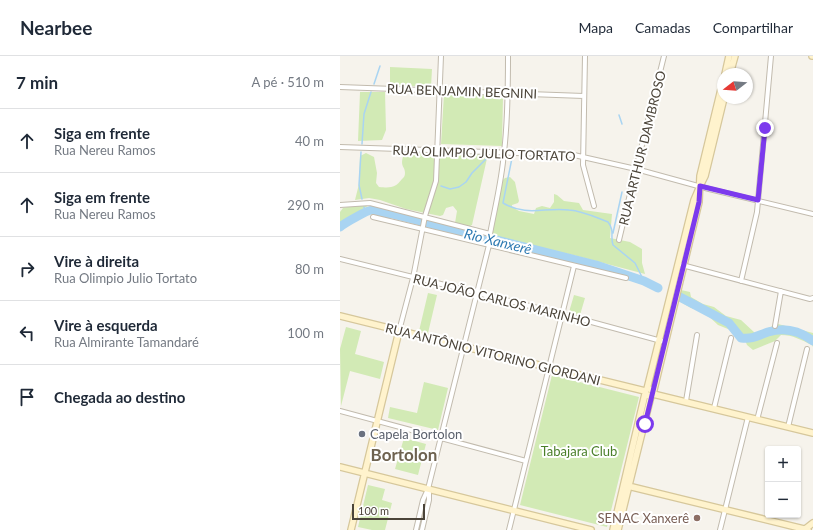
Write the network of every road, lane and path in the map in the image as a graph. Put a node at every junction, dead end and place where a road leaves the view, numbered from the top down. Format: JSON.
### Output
{"nodes":[{"id":1,"x":441,"y":56,"type":"edge"},
{"id":2,"x":508,"y":56,"type":"edge"},
{"id":3,"x":585,"y":56,"type":"edge"},
{"id":4,"x":664,"y":56,"type":"edge"},
{"id":5,"x":729,"y":56,"type":"edge"},
{"id":6,"x":735,"y":56,"type":"edge"},
{"id":7,"x":771,"y":56,"type":"edge"},
{"id":8,"x":728,"y":68,"type":"edge"},
{"id":9,"x":730,"y":68,"type":"edge"},
{"id":10,"x":340,"y":87,"type":"edge"},
{"id":11,"x":440,"y":90,"type":"junction"},
{"id":12,"x":508,"y":93,"type":"junction"},
{"id":13,"x":584,"y":96,"type":"junction"},
{"id":14,"x":721,"y":104,"type":"edge"},
{"id":15,"x":340,"y":147,"type":"edge"},
{"id":16,"x":438,"y":150,"type":"junction"},
{"id":17,"x":504,"y":152,"type":"junction"},
{"id":18,"x":583,"y":157,"type":"junction"},
{"id":19,"x":636,"y":169,"type":"junction"},
{"id":20,"x":700,"y":186,"type":"junction"},
{"id":21,"x":758,"y":200,"type":"junction"},
{"id":22,"x":340,"y":205,"type":"edge"},
{"id":23,"x":594,"y":206,"type":"dead end"},
{"id":24,"x":813,"y":214,"type":"edge"},
{"id":25,"x":373,"y":217,"type":"dead end"},
{"id":26,"x":424,"y":219,"type":"junction"},
{"id":27,"x":423,"y":228,"type":"junction"},
{"id":28,"x":619,"y":240,"type":"dead end"},
{"id":29,"x":489,"y":245,"type":"junction"},
{"id":30,"x":340,"y":259,"type":"edge"},
{"id":31,"x":681,"y":265,"type":"junction"},
{"id":32,"x":574,"y":266,"type":"junction"},
{"id":33,"x":412,"y":278,"type":"junction"},
{"id":34,"x":626,"y":278,"type":"dead end"},
{"id":35,"x":742,"y":281,"type":"junction"},
{"id":36,"x":781,"y":291,"type":"junction"},
{"id":37,"x":477,"y":294,"type":"junction"},
{"id":38,"x":813,"y":298,"type":"edge"},
{"id":39,"x":562,"y":314,"type":"junction"},
{"id":40,"x":340,"y":316,"type":"edge"},
{"id":41,"x":775,"y":326,"type":"dead end"},
{"id":42,"x":399,"y":331,"type":"junction"},
{"id":43,"x":697,"y":335,"type":"dead end"},
{"id":44,"x":730,"y":338,"type":"dead end"},
{"id":45,"x":662,"y":341,"type":"junction"},
{"id":46,"x":777,"y":343,"type":"dead end"},
{"id":47,"x":464,"y":347,"type":"junction"},
{"id":48,"x":807,"y":349,"type":"dead end"},
{"id":49,"x":549,"y":368,"type":"junction"},
{"id":50,"x":649,"y":392,"type":"junction"},
{"id":51,"x":686,"y":401,"type":"junction"},
{"id":52,"x":714,"y":408,"type":"junction"},
{"id":53,"x":340,"y":411,"type":"edge"},
{"id":54,"x":748,"y":417,"type":"junction"},
{"id":55,"x":377,"y":420,"type":"junction"},
{"id":56,"x":757,"y":420,"type":"junction"},
{"id":57,"x":788,"y":427,"type":"junction"},
{"id":58,"x":813,"y":433,"type":"edge"},
{"id":59,"x":441,"y":438,"type":"junction"},
{"id":60,"x":526,"y":461,"type":"junction"},
{"id":61,"x":340,"y":467,"type":"edge"},
{"id":62,"x":365,"y":473,"type":"junction"},
{"id":63,"x":626,"y":485,"type":"junction"},
{"id":64,"x":428,"y":489,"type":"junction"},
{"id":65,"x":514,"y":510,"type":"junction"},
{"id":66,"x":725,"y":510,"type":"junction"},
{"id":67,"x":620,"y":512,"type":"junction"},
{"id":68,"x":419,"y":518,"type":"junction"},
{"id":69,"x":424,"y":519,"type":"junction"},
{"id":70,"x":813,"y":523,"type":"edge"},
{"id":71,"x":351,"y":530,"type":"edge"},
{"id":72,"x":416,"y":530,"type":"edge"},
{"id":73,"x":422,"y":530,"type":"edge"},
{"id":74,"x":509,"y":530,"type":"edge"},
{"id":75,"x":591,"y":530,"type":"edge"},
{"id":76,"x":612,"y":530,"type":"edge"},
{"id":77,"x":618,"y":530,"type":"edge"},
{"id":78,"x":720,"y":530,"type":"edge"},
{"id":79,"x":806,"y":530,"type":"edge"}],
"edges":[{"from":1,"to":11,"type":"street"},
{"from":2,"to":12,"type":"street"},
{"from":3,"to":13,"type":"street"},
{"from":4,"to":19,"type":"street","name":"RUA ARTHUR DAMBROSO"},
{"from":5,"to":8,"type":"street"},
{"from":6,"to":9,"type":"street"},
{"from":7,"to":21,"type":"street"},
{"from":10,"to":11,"type":"street","name":"RUA BENJAMIN BEGNINI"},
{"from":11,"to":12,"type":"street","name":"RUA BENJAMIN BEGNINI"},
{"from":11,"to":16,"type":"street"},
{"from":12,"to":13,"type":"street","name":"RUA BENJAMIN BEGNINI"},
{"from":12,"to":17,"type":"street"},
{"from":13,"to":18,"type":"street"},
{"from":14,"to":20,"type":"street"},
{"from":15,"to":16,"type":"street","name":"RUA OLIMPIO JULIO TORTATO"},
{"from":16,"to":17,"type":"street","name":"RUA OLIMPIO JULIO TORTATO"},
{"from":16,"to":26,"type":"street"},
{"from":17,"to":18,"type":"street","name":"RUA OLIMPIO JULIO TORTATO"},
{"from":17,"to":26,"type":"street"},
{"from":18,"to":19,"type":"street","name":"RUA OLIMPIO JULIO TORTATO"},
{"from":18,"to":23,"type":"street"},
{"from":19,"to":20,"type":"street","name":"RUA OLIMPIO JULIO TORTATO"},
{"from":19,"to":28,"type":"street","name":"RUA ARTHUR DAMBROSO"},
{"from":20,"to":21,"type":"street","name":"RUA OLIMPIO JULIO TORTATO"},
{"from":20,"to":31,"type":"street"},
{"from":21,"to":24,"type":"street","name":"RUA OLIMPIO JULIO TORTATO"},
{"from":21,"to":35,"type":"street"},
{"from":22,"to":26,"type":"street"},
{"from":25,"to":27,"type":"street"},
{"from":26,"to":27,"type":"street"},
{"from":27,"to":29,"type":"street"},
{"from":27,"to":33,"type":"street"},
{"from":29,"to":32,"type":"street"},
{"from":29,"to":37,"type":"street"},
{"from":30,"to":33,"type":"street","name":"RUA JOÃO CARLOS MARINHO"},
{"from":31,"to":35,"type":"street"},
{"from":31,"to":45,"type":"street"},
{"from":32,"to":34,"type":"street"},
{"from":32,"to":39,"type":"street"},
{"from":33,"to":37,"type":"street","name":"RUA JOÃO CARLOS MARINHO"},
{"from":33,"to":42,"type":"street"},
{"from":35,"to":36,"type":"street"},
{"from":36,"to":38,"type":"street"},
{"from":36,"to":41,"type":"street"},
{"from":37,"to":39,"type":"street","name":"RUA JOÃO CARLOS MARINHO"},
{"from":37,"to":47,"type":"street"},
{"from":39,"to":45,"type":"street","name":"RUA JOÃO CARLOS MARINHO"},
{"from":39,"to":49,"type":"street"},
{"from":40,"to":42,"type":"street","name":"RUA ANTÔNIO VITORINO GIORDANI"},
{"from":42,"to":47,"type":"street","name":"RUA ANTÔNIO VITORINO GIORDANI"},
{"from":42,"to":55,"type":"street"},
{"from":43,"to":51,"type":"street"},
{"from":44,"to":52,"type":"street"},
{"from":45,"to":50,"type":"street"},
{"from":46,"to":56,"type":"street"},
{"from":47,"to":49,"type":"street","name":"RUA ANTÔNIO VITORINO GIORDANI"},
{"from":47,"to":59,"type":"street"},
{"from":48,"to":57,"type":"street"},
{"from":49,"to":50,"type":"street","name":"RUA ANTÔNIO VITORINO GIORDANI"},
{"from":49,"to":60,"type":"street"},
{"from":50,"to":51,"type":"street","name":"RUA ANTÔNIO VITORINO GIORDANI"},
{"from":50,"to":63,"type":"street"},
{"from":51,"to":52,"type":"street","name":"RUA ANTÔNIO VITORINO GIORDANI"},
{"from":52,"to":54,"type":"street","name":"RUA ANTÔNIO VITORINO GIORDANI"},
{"from":53,"to":55,"type":"street"},
{"from":54,"to":56,"type":"street","name":"RUA ANTÔNIO VITORINO GIORDANI"},
{"from":54,"to":66,"type":"street"},
{"from":55,"to":59,"type":"street"},
{"from":55,"to":62,"type":"street"},
{"from":56,"to":57,"type":"street","name":"RUA ANTÔNIO VITORINO GIORDANI"},
{"from":57,"to":58,"type":"street","name":"RUA ANTÔNIO VITORINO GIORDANI"},
{"from":59,"to":60,"type":"street"},
{"from":59,"to":64,"type":"street"},
{"from":60,"to":65,"type":"street"},
{"from":61,"to":62,"type":"street"},
{"from":62,"to":64,"type":"street"},
{"from":62,"to":71,"type":"street"},
{"from":63,"to":66,"type":"street"},
{"from":63,"to":67,"type":"street"},
{"from":64,"to":65,"type":"street"},
{"from":64,"to":68,"type":"street"},
{"from":64,"to":69,"type":"street"},
{"from":65,"to":74,"type":"street"},
{"from":65,"to":75,"type":"street"},
{"from":66,"to":78,"type":"street"},
{"from":66,"to":79,"type":"street"},
{"from":67,"to":76,"type":"street"},
{"from":67,"to":77,"type":"street"},
{"from":68,"to":69,"type":"street"},
{"from":68,"to":72,"type":"street"},
{"from":69,"to":73,"type":"street"},
{"from":70,"to":79,"type":"street"}]}
